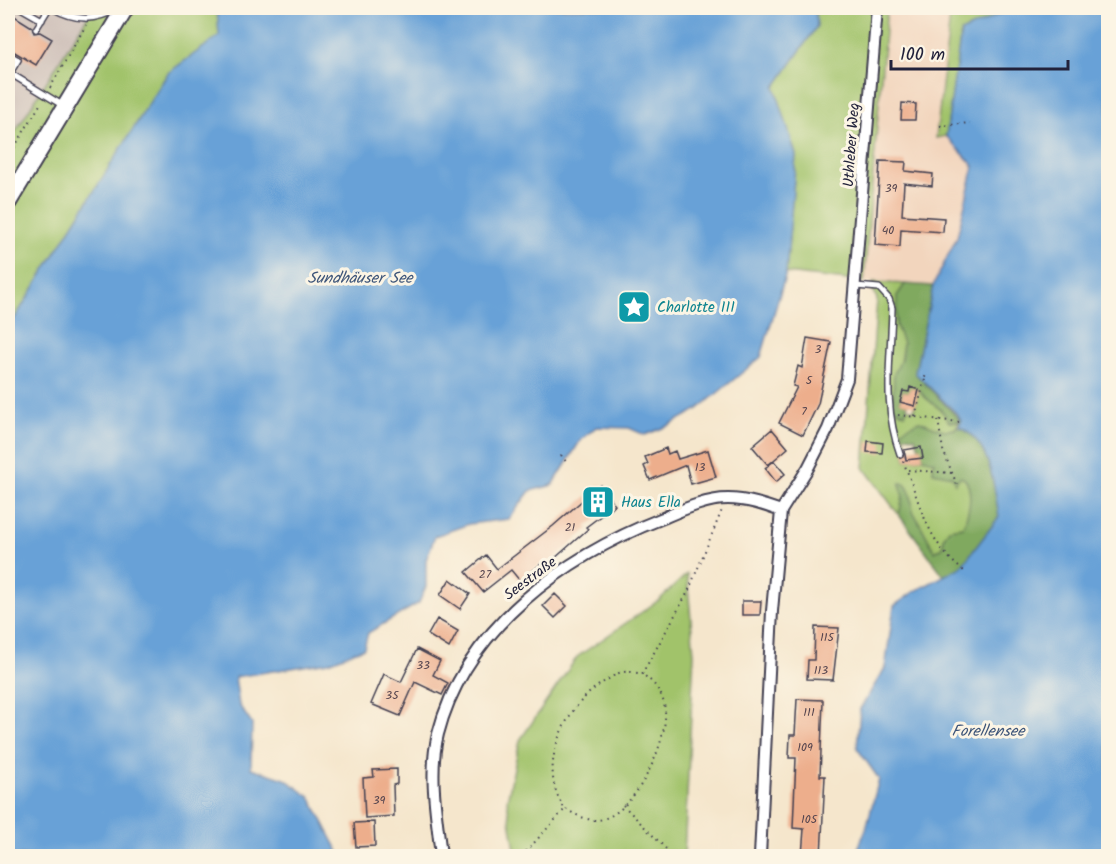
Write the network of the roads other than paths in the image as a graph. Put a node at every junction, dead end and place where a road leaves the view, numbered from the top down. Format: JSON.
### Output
{"nodes":[{"id":1,"x":21,"y":8,"type":"edge"},
{"id":2,"x":50,"y":8,"type":"edge"},
{"id":3,"x":119,"y":8,"type":"edge"},
{"id":4,"x":125,"y":8,"type":"edge"},
{"id":5,"x":877,"y":8,"type":"edge"},
{"id":6,"x":42,"y":20,"type":"junction"},
{"id":7,"x":36,"y":29,"type":"dead end"},
{"id":8,"x":8,"y":54,"type":"edge"},
{"id":9,"x":9,"y":73,"type":"edge"},
{"id":10,"x":66,"y":108,"type":"junction"},
{"id":11,"x":8,"y":202,"type":"edge"},
{"id":12,"x":856,"y":286,"type":"junction"},
{"id":13,"x":900,"y":454,"type":"road end"},
{"id":14,"x":781,"y":511,"type":"junction"},
{"id":15,"x":441,"y":856,"type":"edge"},
{"id":16,"x":760,"y":856,"type":"edge"}],
"edges":[{"from":1,"to":6,"type":"lane"},
{"from":2,"to":3,"type":"lane"},
{"from":2,"to":6,"type":"lane"},
{"from":4,"to":10,"type":"main road"},
{"from":5,"to":12,"type":"street","name":"Uthleber Weg"},
{"from":6,"to":7,"type":"lane"},
{"from":8,"to":9,"type":"lane"},
{"from":9,"to":10,"type":"lane"},
{"from":10,"to":11,"type":"main road"},
{"from":12,"to":13,"type":"lane"},
{"from":12,"to":14,"type":"street"},
{"from":14,"to":15,"type":"street","name":"Seestraße"},
{"from":14,"to":16,"type":"street"}]}
